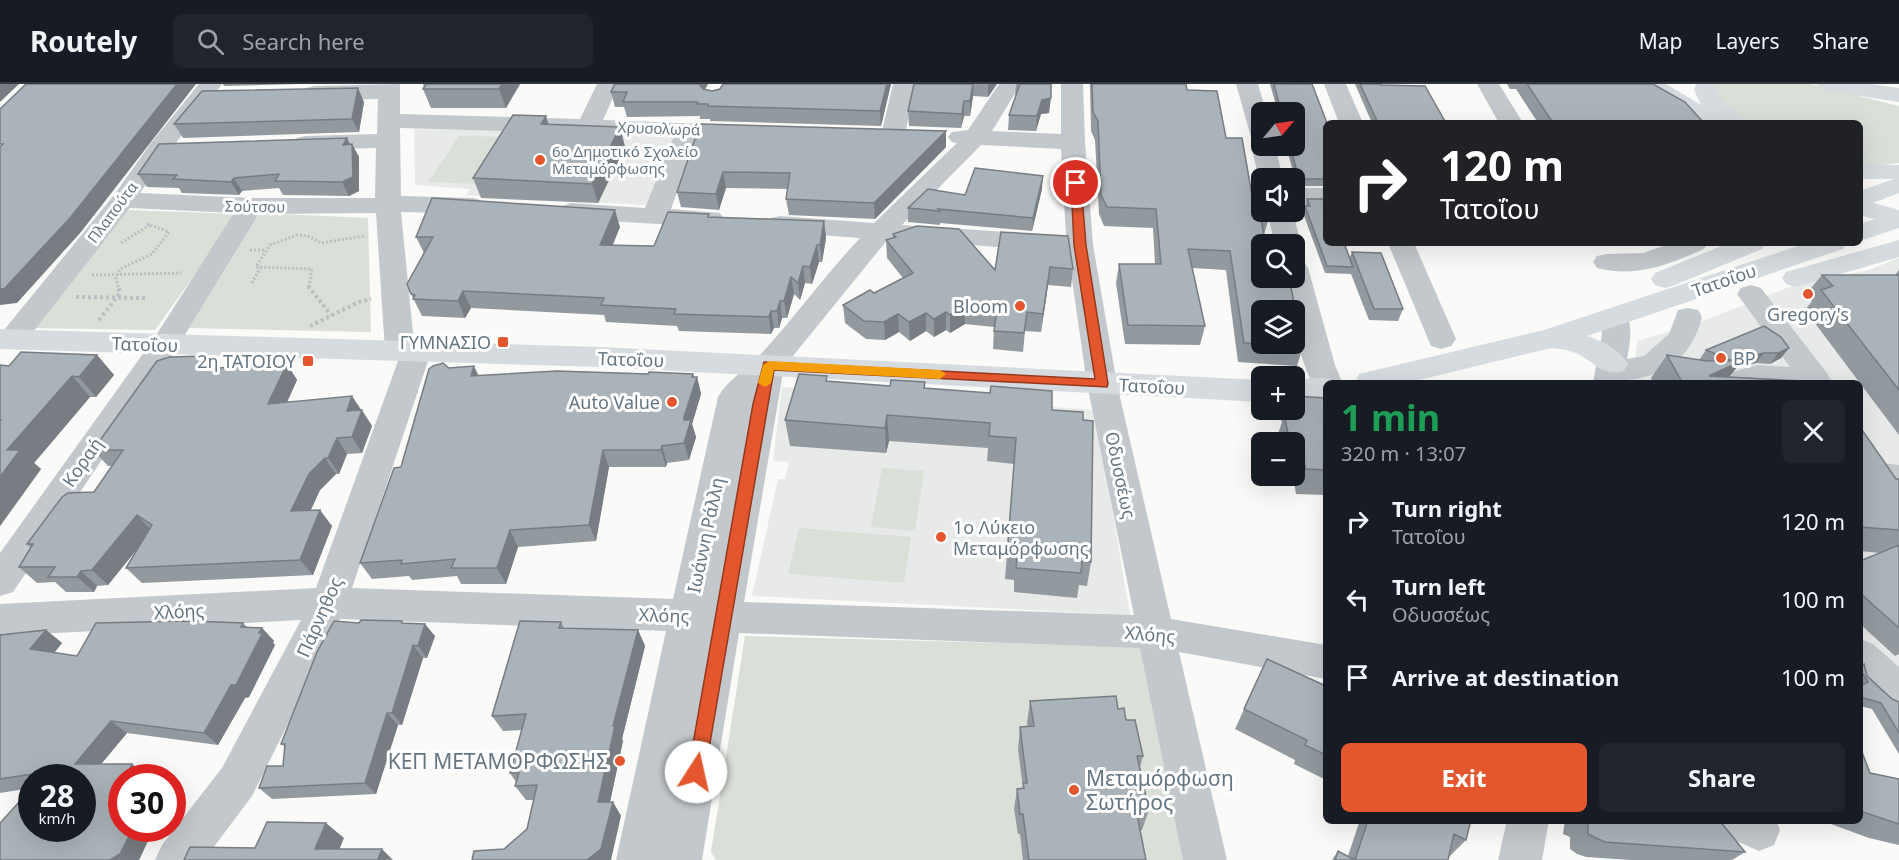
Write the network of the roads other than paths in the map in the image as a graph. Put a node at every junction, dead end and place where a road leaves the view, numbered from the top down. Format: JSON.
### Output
{"nodes":[{"id":1,"x":608,"y":84,"type":"edge"},
{"id":2,"x":904,"y":84,"type":"edge"},
{"id":3,"x":1010,"y":84,"type":"edge"},
{"id":4,"x":1072,"y":84,"type":"edge"},
{"id":5,"x":1247,"y":84,"type":"edge"},
{"id":6,"x":1335,"y":84,"type":"edge"},
{"id":7,"x":1488,"y":84,"type":"edge"},
{"id":8,"x":1651,"y":84,"type":"edge"},
{"id":9,"x":1707,"y":84,"type":"edge"},
{"id":10,"x":1828,"y":84,"type":"edge"},
{"id":11,"x":1858,"y":84,"type":"edge"},
{"id":12,"x":389,"y":88,"type":"edge"},
{"id":13,"x":212,"y":91,"type":"edge"},
{"id":14,"x":295,"y":93,"type":"edge"},
{"id":15,"x":1899,"y":95,"type":"edge"},
{"id":16,"x":1252,"y":102,"type":"edge"},
{"id":17,"x":1350,"y":120,"type":"edge"},
{"id":18,"x":1509,"y":120,"type":"edge"},
{"id":19,"x":1708,"y":120,"type":"edge"},
{"id":20,"x":1733,"y":120,"type":"edge"},
{"id":21,"x":589,"y":126,"type":"junction"},
{"id":22,"x":688,"y":129,"type":"junction"},
{"id":23,"x":388,"y":131,"type":"junction"},
{"id":24,"x":764,"y":131,"type":"edge"},
{"id":25,"x":870,"y":134,"type":"edge"},
{"id":26,"x":893,"y":135,"type":"junction"},
{"id":27,"x":917,"y":136,"type":"edge"},
{"id":28,"x":941,"y":136,"type":"edge"},
{"id":29,"x":976,"y":138,"type":"junction"},
{"id":30,"x":1073,"y":142,"type":"junction"},
{"id":31,"x":285,"y":144,"type":"edge"},
{"id":32,"x":193,"y":147,"type":"edge"},
{"id":33,"x":159,"y":148,"type":"junction"},
{"id":34,"x":1863,"y":171,"type":"edge"},
{"id":35,"x":1899,"y":172,"type":"edge"},
{"id":36,"x":1899,"y":184,"type":"edge"},
{"id":37,"x":1305,"y":196,"type":"edge"},
{"id":38,"x":1323,"y":196,"type":"edge"},
{"id":39,"x":1863,"y":199,"type":"edge"},
{"id":40,"x":123,"y":200,"type":"junction"},
{"id":41,"x":388,"y":205,"type":"junction"},
{"id":42,"x":251,"y":206,"type":"junction"},
{"id":43,"x":500,"y":207,"type":"edge"},
{"id":44,"x":1863,"y":208,"type":"edge"},
{"id":45,"x":548,"y":210,"type":"edge"},
{"id":46,"x":655,"y":216,"type":"junction"},
{"id":47,"x":1899,"y":219,"type":"edge"},
{"id":48,"x":882,"y":230,"type":"junction"},
{"id":49,"x":1863,"y":232,"type":"edge"},
{"id":50,"x":1080,"y":245,"type":"junction"},
{"id":51,"x":1402,"y":246,"type":"edge"},
{"id":52,"x":1688,"y":246,"type":"edge"},
{"id":53,"x":1747,"y":246,"type":"edge"},
{"id":54,"x":1824,"y":246,"type":"edge"},
{"id":55,"x":1899,"y":248,"type":"edge"},
{"id":56,"x":1600,"y":252,"type":"edge"},
{"id":57,"x":1299,"y":288,"type":"edge"},
{"id":58,"x":1751,"y":294,"type":"junction"},
{"id":59,"x":1632,"y":305,"type":"junction"},
{"id":60,"x":1688,"y":317,"type":"junction"},
{"id":61,"x":1550,"y":338,"type":"junction"},
{"id":62,"x":6,"y":339,"type":"edge"},
{"id":63,"x":1441,"y":339,"type":"dead end"},
{"id":64,"x":165,"y":344,"type":"junction"},
{"id":65,"x":408,"y":351,"type":"junction"},
{"id":66,"x":769,"y":365,"type":"junction"},
{"id":67,"x":1653,"y":365,"type":"junction"},
{"id":68,"x":1610,"y":373,"type":"edge"},
{"id":69,"x":1707,"y":377,"type":"edge"},
{"id":70,"x":1326,"y":380,"type":"edge"},
{"id":71,"x":1378,"y":380,"type":"edge"},
{"id":72,"x":1726,"y":380,"type":"edge"},
{"id":73,"x":1744,"y":380,"type":"edge"},
{"id":74,"x":1806,"y":380,"type":"edge"},
{"id":75,"x":1815,"y":380,"type":"edge"},
{"id":76,"x":1102,"y":384,"type":"junction"},
{"id":77,"x":1323,"y":388,"type":"edge"},
{"id":78,"x":1305,"y":389,"type":"edge"},
{"id":79,"x":1251,"y":391,"type":"edge"},
{"id":80,"x":0,"y":581,"type":"edge"},
{"id":81,"x":329,"y":603,"type":"junction"},
{"id":82,"x":706,"y":616,"type":"junction"},
{"id":83,"x":0,"y":620,"type":"edge"},
{"id":84,"x":1154,"y":633,"type":"junction"},
{"id":85,"x":1863,"y":659,"type":"edge"},
{"id":86,"x":1323,"y":661,"type":"edge"},
{"id":87,"x":1899,"y":692,"type":"edge"},
{"id":88,"x":1527,"y":824,"type":"edge"},
{"id":89,"x":177,"y":860,"type":"edge"},
{"id":90,"x":638,"y":860,"type":"edge"},
{"id":91,"x":680,"y":860,"type":"edge"},
{"id":92,"x":1206,"y":860,"type":"edge"},
{"id":93,"x":1520,"y":860,"type":"edge"}],
"edges":[{"from":1,"to":21,"type":"street"},
{"from":2,"to":26,"type":"street"},
{"from":3,"to":29,"type":"street","name":"Ιωάννη Ράλλη"},
{"from":4,"to":30,"type":"street","name":"Οδυσσέως"},
{"from":5,"to":16,"type":"street"},
{"from":6,"to":17,"type":"street"},
{"from":7,"to":18,"type":"street"},
{"from":8,"to":19,"type":"main road"},
{"from":9,"to":20,"type":"main road"},
{"from":10,"to":15,"type":"main road"},
{"from":11,"to":15,"type":"main road"},
{"from":12,"to":14,"type":"street"},
{"from":12,"to":23,"type":"street","name":"Πάρνηθος"},
{"from":13,"to":33,"type":"street","name":"Πλαπούτα"},
{"from":21,"to":22,"type":"street","name":"Χρυσολωρά"},
{"from":21,"to":23,"type":"street","name":"Χρυσολωρά"},
{"from":22,"to":24,"type":"street","name":"Χρυσολωρά"},
{"from":22,"to":46,"type":"street"},
{"from":23,"to":31,"type":"street","name":"Χρυσολωρά"},
{"from":23,"to":41,"type":"street","name":"Πάρνηθος"},
{"from":25,"to":26,"type":"street"},
{"from":26,"to":27,"type":"street"},
{"from":28,"to":29,"type":"street"},
{"from":29,"to":30,"type":"street"},
{"from":29,"to":48,"type":"street","name":"Ιωάννη Ράλλη"},
{"from":30,"to":50,"type":"street","name":"Οδυσσέως"},
{"from":32,"to":33,"type":"street"},
{"from":33,"to":40,"type":"street","name":"Πλαπούτα"},
{"from":34,"to":35,"type":"main road"},
{"from":36,"to":39,"type":"main road"},
{"from":37,"to":38,"type":"street"},
{"from":40,"to":42,"type":"street","name":"Σούτσου"},
{"from":40,"to":62,"type":"street","name":"Πλαπούτα"},
{"from":41,"to":42,"type":"street","name":"Σούτσου"},
{"from":41,"to":43,"type":"street","name":"Σούτσου"},
{"from":41,"to":65,"type":"street","name":"Πάρνηθος"},
{"from":42,"to":64,"type":"street","name":"Κοραή"},
{"from":44,"to":47,"type":"main road"},
{"from":45,"to":46,"type":"street"},
{"from":46,"to":48,"type":"street"},
{"from":47,"to":49,"type":"main road"},
{"from":48,"to":50,"type":"street"},
{"from":48,"to":66,"type":"street","name":"Ιωάννη Ράλλη"},
{"from":50,"to":76,"type":"street","name":"Οδυσσέως"},
{"from":51,"to":63,"type":"street"},
{"from":52,"to":56,"type":"street"},
{"from":53,"to":59,"type":"main road","name":"Τατοΐου"},
{"from":54,"to":59,"type":"main road","name":"Τατοΐου"},
{"from":55,"to":58,"type":"main road"},
{"from":56,"to":59,"type":"street"},
{"from":57,"to":70,"type":"street"},
{"from":58,"to":60,"type":"main road"},
{"from":58,"to":75,"type":"street"},
{"from":59,"to":60,"type":"main road"},
{"from":59,"to":61,"type":"main road","name":"Τατοΐου"},
{"from":59,"to":68,"type":"street"},
{"from":60,"to":67,"type":"street"},
{"from":61,"to":68,"type":"main road"},
{"from":61,"to":71,"type":"main road","name":"Τατοΐου"},
{"from":62,"to":64,"type":"main road","name":"Τατοΐου"},
{"from":64,"to":65,"type":"main road","name":"Τατοΐου"},
{"from":64,"to":80,"type":"street","name":"Κοραή"},
{"from":65,"to":66,"type":"main road","name":"Τατοΐου"},
{"from":65,"to":81,"type":"street","name":"Πάρνηθος"},
{"from":66,"to":76,"type":"main road","name":"Τατοΐου"},
{"from":66,"to":82,"type":"street","name":"Ιωάννη Ράλλη"},
{"from":67,"to":68,"type":"street"},
{"from":67,"to":69,"type":"street"},
{"from":69,"to":72,"type":"street"},
{"from":73,"to":74,"type":"street"},
{"from":76,"to":79,"type":"main road","name":"Τατοΐου"},
{"from":76,"to":84,"type":"street","name":"Οδυσσέως"},
{"from":77,"to":78,"type":"main road"},
{"from":81,"to":82,"type":"street","name":"Χλόης"},
{"from":81,"to":83,"type":"street","name":"Χλόης"},
{"from":81,"to":89,"type":"street","name":"Πάρνηθος"},
{"from":82,"to":84,"type":"street","name":"Χλόης"},
{"from":82,"to":90,"type":"street","name":"Ιωάννη Ράλλη"},
{"from":82,"to":91,"type":"street","name":"Ιωάννη Ράλλη"},
{"from":84,"to":86,"type":"street","name":"Χλόης"},
{"from":84,"to":92,"type":"street","name":"Οδυσσέως"},
{"from":85,"to":87,"type":"street"},
{"from":88,"to":93,"type":"street"}]}
